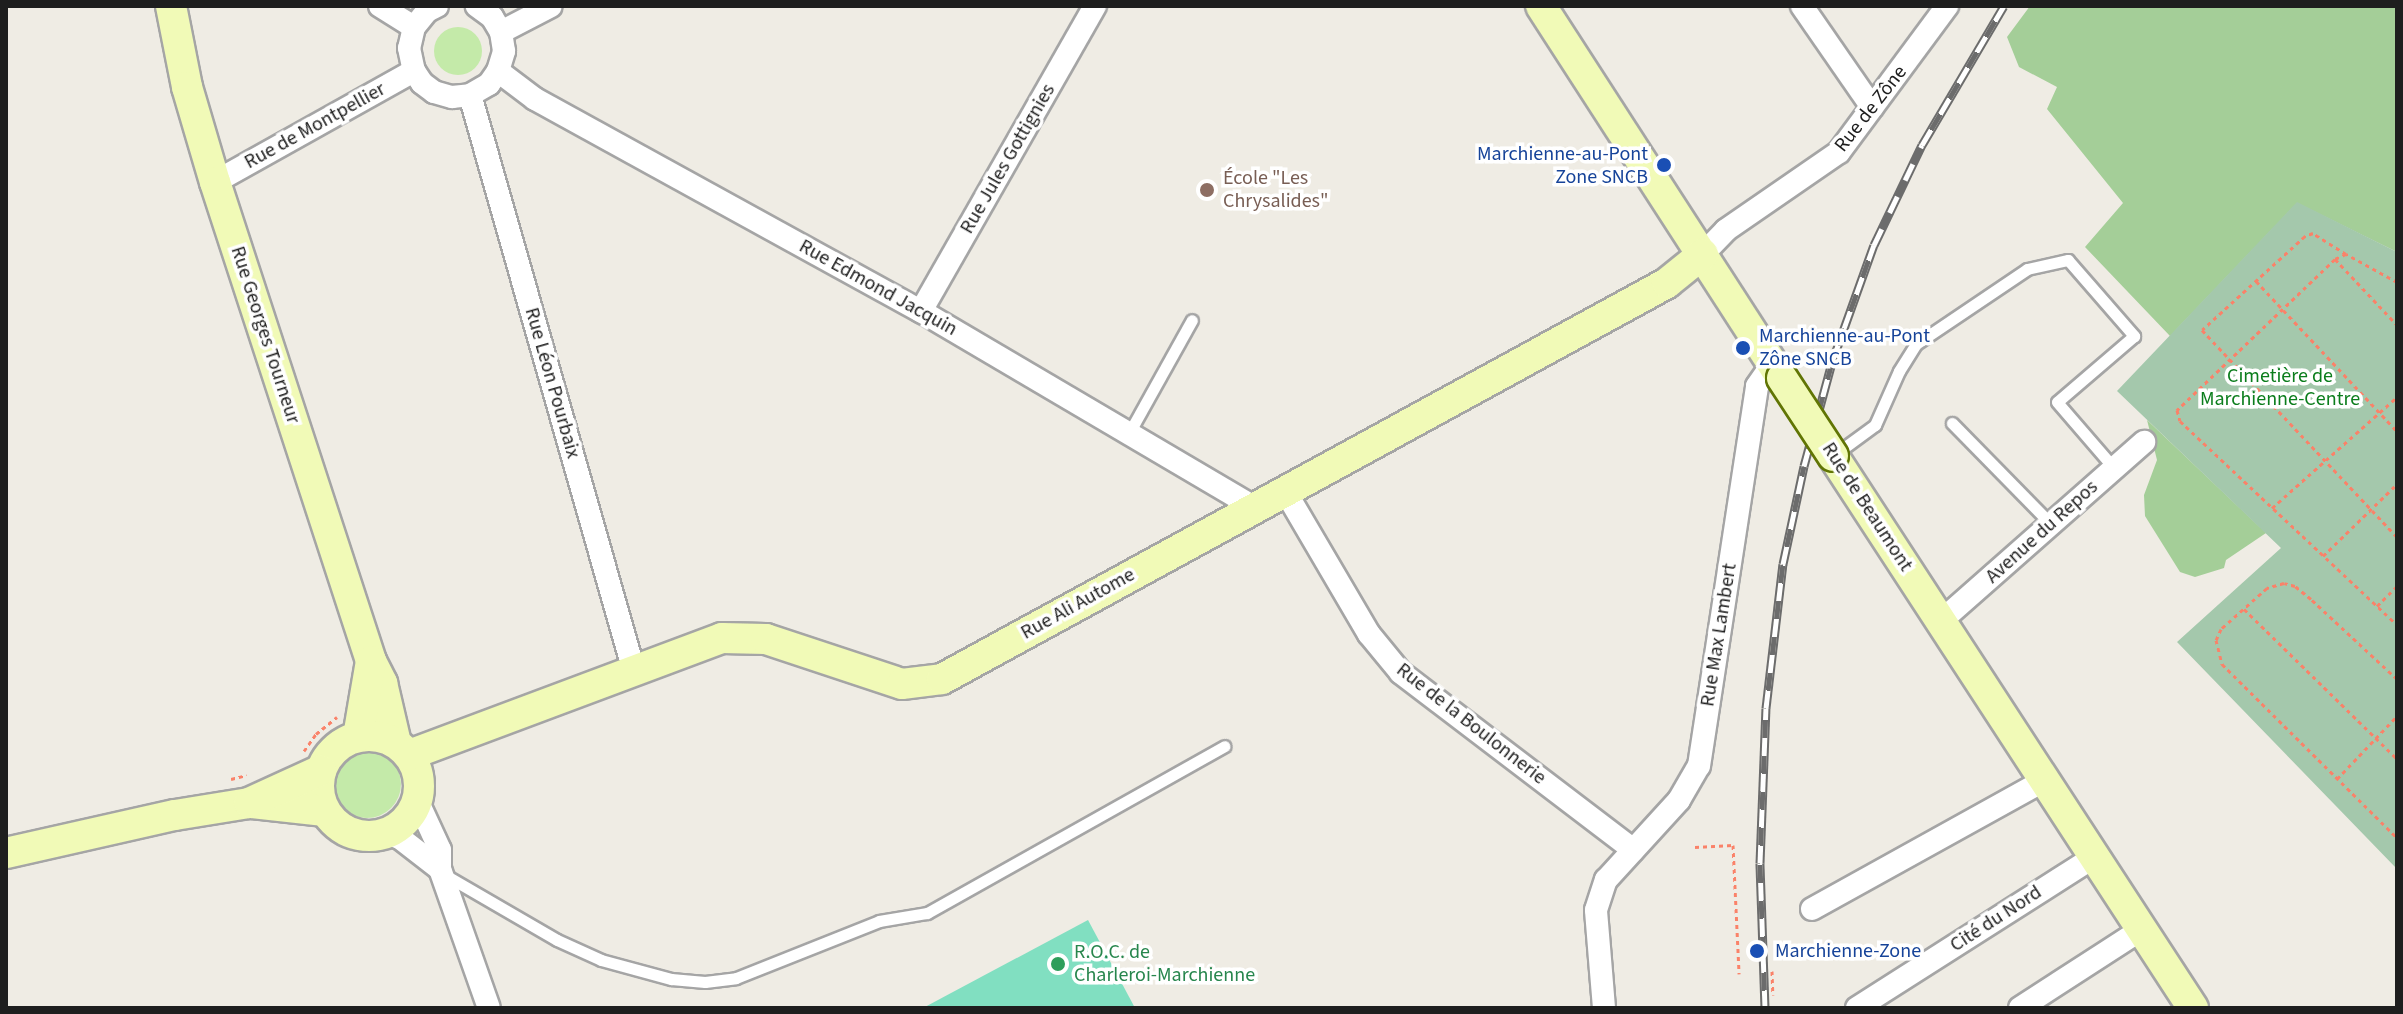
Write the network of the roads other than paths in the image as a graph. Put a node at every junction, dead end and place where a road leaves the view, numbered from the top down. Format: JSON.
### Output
{"nodes":[{"id":1,"x":171,"y":6,"type":"edge"},
{"id":2,"x":380,"y":6,"type":"edge"},
{"id":3,"x":437,"y":6,"type":"edge"},
{"id":4,"x":477,"y":6,"type":"edge"},
{"id":5,"x":551,"y":6,"type":"edge"},
{"id":6,"x":1095,"y":6,"type":"edge"},
{"id":7,"x":1541,"y":6,"type":"edge"},
{"id":8,"x":1802,"y":6,"type":"edge"},
{"id":9,"x":1947,"y":6,"type":"edge"},
{"id":10,"x":414,"y":27,"type":"junction"},
{"id":11,"x":501,"y":32,"type":"junction"},
{"id":12,"x":414,"y":71,"type":"junction"},
{"id":13,"x":498,"y":71,"type":"junction"},
{"id":14,"x":470,"y":95,"type":"junction"},
{"id":15,"x":1872,"y":107,"type":"junction"},
{"id":16,"x":215,"y":182,"type":"junction"},
{"id":17,"x":1703,"y":254,"type":"junction"},
{"id":18,"x":921,"y":311,"type":"junction"},
{"id":19,"x":1192,"y":320,"type":"dead end"},
{"id":20,"x":1777,"y":370,"type":"junction"},
{"id":21,"x":1952,"y":423,"type":"dead end"},
{"id":22,"x":1129,"y":433,"type":"junction"},
{"id":23,"x":2144,"y":442,"type":"dead end"},
{"id":24,"x":1833,"y":456,"type":"junction"},
{"id":25,"x":2114,"y":468,"type":"junction"},
{"id":26,"x":1285,"y":491,"type":"junction"},
{"id":27,"x":1255,"y":508,"type":"junction"},
{"id":28,"x":2051,"y":524,"type":"junction"},
{"id":29,"x":1941,"y":621,"type":"junction"},
{"id":30,"x":371,"y":661,"type":"junction"},
{"id":31,"x":634,"y":671,"type":"junction"},
{"id":32,"x":360,"y":724,"type":"junction"},
{"id":33,"x":1224,"y":746,"type":"dead end"},
{"id":34,"x":402,"y":749,"type":"junction"},
{"id":35,"x":311,"y":762,"type":"junction"},
{"id":36,"x":2045,"y":780,"type":"junction"},
{"id":37,"x":250,"y":789,"type":"junction"},
{"id":38,"x":417,"y":800,"type":"junction"},
{"id":39,"x":325,"y":811,"type":"junction"},
{"id":40,"x":385,"y":833,"type":"junction"},
{"id":41,"x":1633,"y":850,"type":"junction"},
{"id":42,"x":6,"y":853,"type":"edge"},
{"id":43,"x":2094,"y":857,"type":"junction"},
{"id":44,"x":442,"y":871,"type":"junction"},
{"id":45,"x":1812,"y":909,"type":"dead end"},
{"id":46,"x":2142,"y":929,"type":"junction"},
{"id":47,"x":489,"y":1008,"type":"edge"},
{"id":48,"x":1604,"y":1008,"type":"edge"},
{"id":49,"x":1857,"y":1008,"type":"edge"},
{"id":50,"x":2020,"y":1008,"type":"edge"},
{"id":51,"x":2193,"y":1008,"type":"edge"}],
"edges":[{"from":1,"to":16,"type":"street","name":"Rue Georges Tourneur"},
{"from":2,"to":10,"type":"street"},
{"from":3,"to":10,"type":"street"},
{"from":4,"to":11,"type":"street"},
{"from":5,"to":11,"type":"street"},
{"from":6,"to":18,"type":"street","name":"Rue Jules Gottignies"},
{"from":7,"to":17,"type":"street","name":"Rue de Beaumont"},
{"from":8,"to":15,"type":"street"},
{"from":9,"to":15,"type":"street","name":"Rue de Zône"},
{"from":10,"to":12,"type":"street"},
{"from":11,"to":13,"type":"street"},
{"from":12,"to":14,"type":"street"},
{"from":12,"to":16,"type":"street","name":"Rue de Montpellier"},
{"from":13,"to":14,"type":"street"},
{"from":13,"to":18,"type":"street","name":"Rue Edmond Jacquin"},
{"from":14,"to":31,"type":"street","name":"Rue Léon Pourbaix"},
{"from":15,"to":17,"type":"street","name":"Rue de Zône"},
{"from":16,"to":30,"type":"street","name":"Rue Georges Tourneur"},
{"from":17,"to":20,"type":"street","name":"Rue de Beaumont"},
{"from":17,"to":26,"type":"street","name":"Rue Ali Autome"},
{"from":18,"to":22,"type":"street","name":"Rue Edmond Jacquin"},
{"from":19,"to":22,"type":"lane"},
{"from":20,"to":24,"type":"street","name":"Rue de Beaumont","bridge":true},
{"from":20,"to":41,"type":"street","name":"Rue Max Lambert"},
{"from":21,"to":28,"type":"lane"},
{"from":22,"to":27,"type":"street","name":"Rue Edmond Jacquin"},
{"from":23,"to":25,"type":"street","name":"Avenue du Repos"},
{"from":24,"to":25,"type":"lane"},
{"from":24,"to":29,"type":"street","name":"Rue de Beaumont"},
{"from":25,"to":28,"type":"street","name":"Avenue du Repos"},
{"from":26,"to":27,"type":"street","name":"Rue Ali Autome"},
{"from":26,"to":41,"type":"street","name":"Rue de la Boulonnerie"},
{"from":27,"to":31,"type":"street","name":"Rue Ali Autome"},
{"from":28,"to":29,"type":"street","name":"Avenue du Repos"},
{"from":29,"to":36,"type":"street","name":"Rue de Beaumont"},
{"from":30,"to":32,"type":"street","name":"Rue Georges Tourneur"},
{"from":30,"to":34,"type":"street","name":"Rue Georges Tourneur"},
{"from":31,"to":34,"type":"street","name":"Rue Ali Autome"},
{"from":32,"to":34,"type":"street"},
{"from":32,"to":35,"type":"street"},
{"from":33,"to":44,"type":"lane"},
{"from":34,"to":38,"type":"street"},
{"from":35,"to":37,"type":"street"},
{"from":35,"to":39,"type":"street"},
{"from":36,"to":43,"type":"street","name":"Rue de Beaumont"},
{"from":36,"to":45,"type":"street"},
{"from":37,"to":39,"type":"street"},
{"from":37,"to":42,"type":"street"},
{"from":38,"to":40,"type":"street"},
{"from":38,"to":44,"type":"street"},
{"from":39,"to":40,"type":"street"},
{"from":40,"to":44,"type":"street"},
{"from":41,"to":48,"type":"street","name":"Rue Max Lambert"},
{"from":43,"to":46,"type":"street","name":"Rue de Beaumont"},
{"from":43,"to":49,"type":"street","name":"Cité du Nord"},
{"from":44,"to":47,"type":"street"},
{"from":46,"to":50,"type":"street"},
{"from":46,"to":51,"type":"street","name":"Rue de Beaumont"}]}
